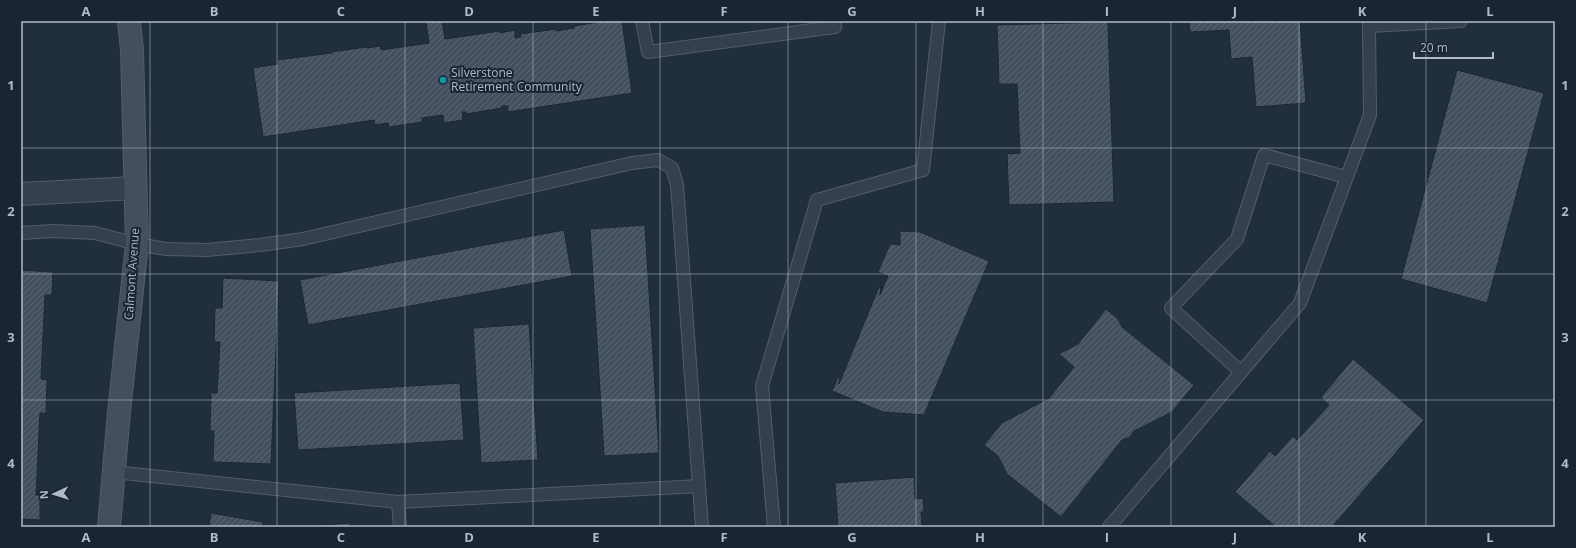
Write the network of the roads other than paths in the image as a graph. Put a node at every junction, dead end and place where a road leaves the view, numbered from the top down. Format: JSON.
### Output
{"nodes":[{"id":1,"x":129,"y":21,"type":"edge"},
{"id":2,"x":642,"y":21,"type":"edge"},
{"id":3,"x":834,"y":21,"type":"edge"},
{"id":4,"x":939,"y":21,"type":"edge"},
{"id":5,"x":1461,"y":21,"type":"edge"},
{"id":6,"x":1369,"y":23,"type":"edge"},
{"id":7,"x":1346,"y":177,"type":"junction"},
{"id":8,"x":135,"y":188,"type":"junction"},
{"id":9,"x":21,"y":194,"type":"edge"},
{"id":10,"x":21,"y":233,"type":"edge"},
{"id":11,"x":137,"y":244,"type":"junction"},
{"id":12,"x":1241,"y":372,"type":"junction"},
{"id":13,"x":114,"y":472,"type":"junction"},
{"id":14,"x":699,"y":486,"type":"junction"},
{"id":15,"x":398,"y":502,"type":"junction"},
{"id":16,"x":109,"y":527,"type":"edge"},
{"id":17,"x":400,"y":527,"type":"edge"},
{"id":18,"x":702,"y":527,"type":"edge"},
{"id":19,"x":774,"y":527,"type":"edge"},
{"id":20,"x":1109,"y":527,"type":"edge"}],
"edges":[{"from":1,"to":8,"type":"main road","name":"Calmont Avenue"},
{"from":2,"to":3,"type":"lane"},
{"from":4,"to":19,"type":"lane"},
{"from":5,"to":6,"type":"lane"},
{"from":6,"to":7,"type":"lane"},
{"from":7,"to":12,"type":"lane"},
{"from":7,"to":12,"type":"lane"},
{"from":8,"to":9,"type":"street"},
{"from":8,"to":11,"type":"main road","name":"Calmont Avenue"},
{"from":10,"to":11,"type":"lane"},
{"from":11,"to":13,"type":"main road","name":"Calmont Avenue"},
{"from":11,"to":14,"type":"lane"},
{"from":12,"to":20,"type":"lane"},
{"from":13,"to":15,"type":"lane"},
{"from":13,"to":16,"type":"main road","name":"Calmont Avenue"},
{"from":14,"to":15,"type":"lane"},
{"from":14,"to":18,"type":"lane"},
{"from":15,"to":17,"type":"lane"}]}
